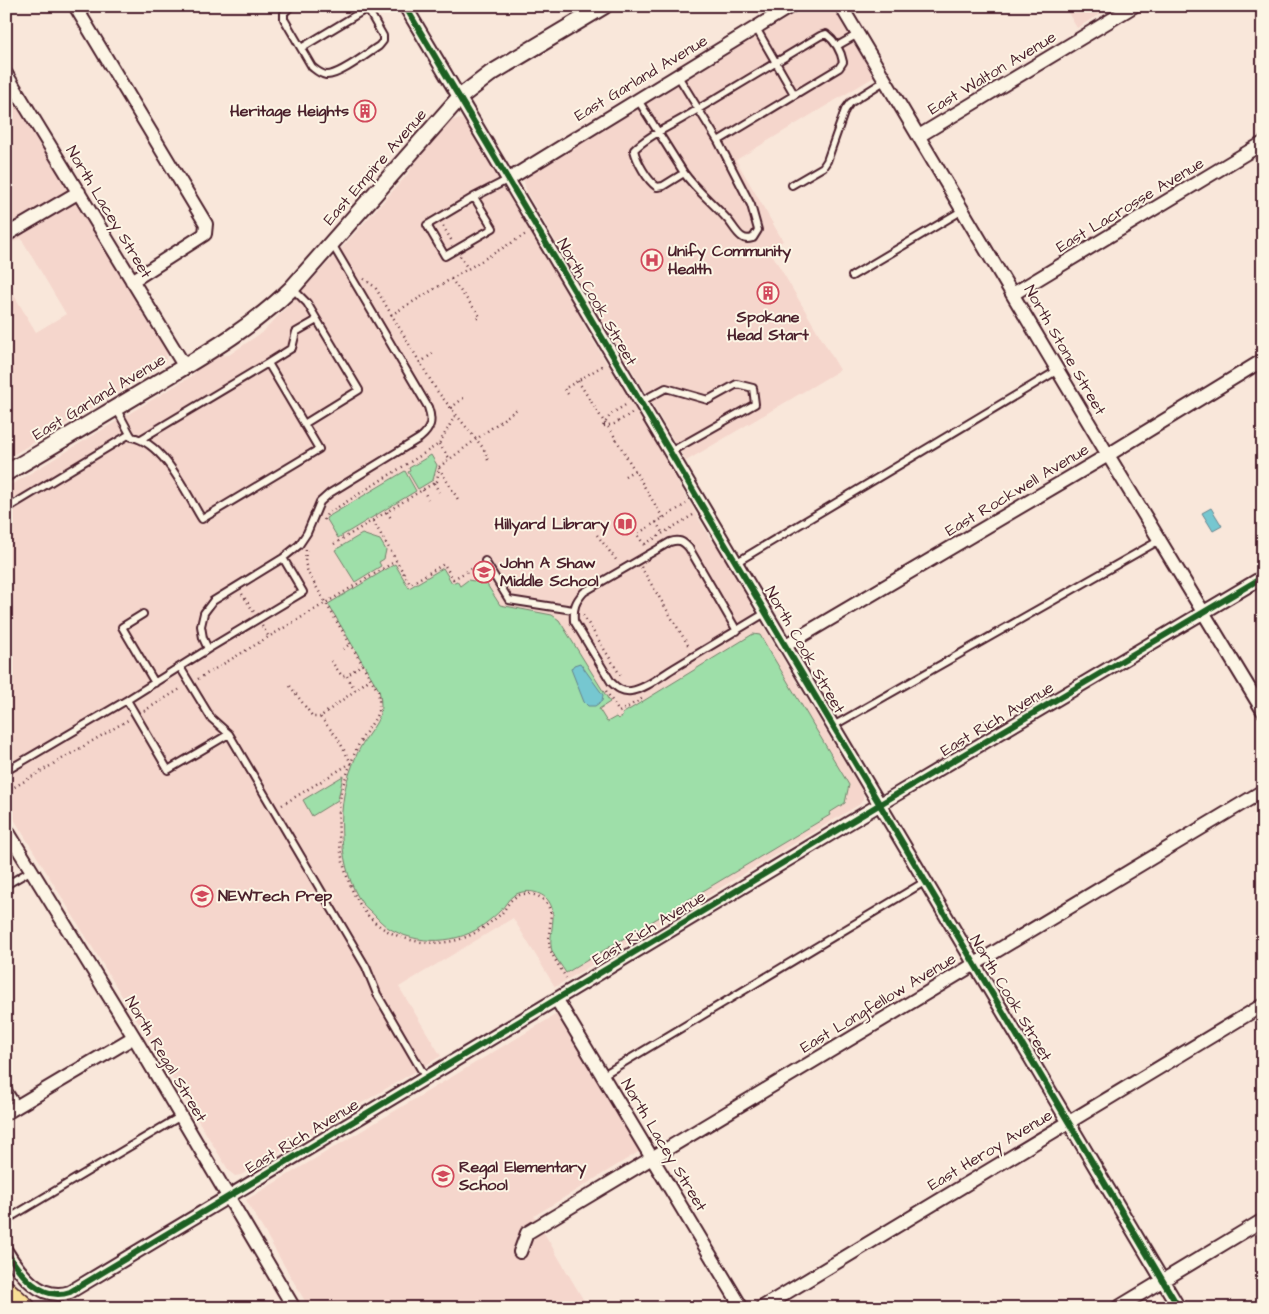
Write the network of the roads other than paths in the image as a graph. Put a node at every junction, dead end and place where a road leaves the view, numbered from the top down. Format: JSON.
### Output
{"nodes":[{"id":1,"x":75,"y":6,"type":"edge"},
{"id":2,"x":291,"y":6,"type":"edge"},
{"id":3,"x":604,"y":6,"type":"edge"},
{"id":4,"x":791,"y":6,"type":"edge"},
{"id":5,"x":841,"y":6,"type":"edge"},
{"id":6,"x":1134,"y":6,"type":"edge"},
{"id":7,"x":368,"y":7,"type":"edge"},
{"id":8,"x":411,"y":8,"type":"edge"},
{"id":9,"x":756,"y":28,"type":"junction"},
{"id":10,"x":858,"y":34,"type":"junction"},
{"id":11,"x":837,"y":46,"type":"junction"},
{"id":12,"x":301,"y":48,"type":"junction"},
{"id":13,"x":776,"y":63,"type":"junction"},
{"id":14,"x":6,"y":74,"type":"edge"},
{"id":15,"x":678,"y":76,"type":"junction"},
{"id":16,"x":886,"y":80,"type":"junction"},
{"id":17,"x":794,"y":94,"type":"junction"},
{"id":18,"x":460,"y":96,"type":"junction"},
{"id":19,"x":638,"y":100,"type":"junction"},
{"id":20,"x":698,"y":109,"type":"junction"},
{"id":21,"x":659,"y":133,"type":"junction"},
{"id":22,"x":919,"y":136,"type":"junction"},
{"id":23,"x":718,"y":141,"type":"junction"},
{"id":24,"x":1263,"y":143,"type":"edge"},
{"id":25,"x":684,"y":173,"type":"junction"},
{"id":26,"x":509,"y":179,"type":"junction"},
{"id":27,"x":792,"y":185,"type":"dead end"},
{"id":28,"x":79,"y":192,"type":"junction"},
{"id":29,"x":474,"y":196,"type":"junction"},
{"id":30,"x":964,"y":210,"type":"junction"},
{"id":31,"x":6,"y":234,"type":"edge"},
{"id":32,"x":331,"y":243,"type":"junction"},
{"id":33,"x":852,"y":276,"type":"dead end"},
{"id":34,"x":132,"y":281,"type":"junction"},
{"id":35,"x":292,"y":288,"type":"junction"},
{"id":36,"x":1013,"y":294,"type":"junction"},
{"id":37,"x":317,"y":320,"type":"junction"},
{"id":38,"x":1263,"y":360,"type":"edge"},
{"id":39,"x":268,"y":363,"type":"junction"},
{"id":40,"x":184,"y":367,"type":"junction"},
{"id":41,"x":1058,"y":370,"type":"junction"},
{"id":42,"x":640,"y":402,"type":"junction"},
{"id":43,"x":116,"y":408,"type":"junction"},
{"id":44,"x":304,"y":424,"type":"junction"},
{"id":45,"x":130,"y":434,"type":"junction"},
{"id":46,"x":141,"y":439,"type":"junction"},
{"id":47,"x":670,"y":452,"type":"junction"},
{"id":48,"x":1108,"y":455,"type":"junction"},
{"id":49,"x":6,"y":473,"type":"edge"},
{"id":50,"x":6,"y":509,"type":"edge"},
{"id":51,"x":1160,"y":540,"type":"junction"},
{"id":52,"x":283,"y":558,"type":"junction"},
{"id":53,"x":485,"y":561,"type":"road end"},
{"id":54,"x":737,"y":562,"type":"junction"},
{"id":55,"x":1263,"y":577,"type":"edge"},
{"id":56,"x":573,"y":610,"type":"junction"},
{"id":57,"x":767,"y":612,"type":"junction"},
{"id":58,"x":1204,"y":612,"type":"junction"},
{"id":59,"x":143,"y":614,"type":"dead end"},
{"id":60,"x":737,"y":631,"type":"junction"},
{"id":61,"x":786,"y":645,"type":"junction"},
{"id":62,"x":208,"y":649,"type":"junction"},
{"id":63,"x":180,"y":667,"type":"junction"},
{"id":64,"x":155,"y":683,"type":"junction"},
{"id":65,"x":127,"y":700,"type":"junction"},
{"id":66,"x":1263,"y":710,"type":"edge"},
{"id":67,"x":833,"y":726,"type":"junction"},
{"id":68,"x":229,"y":734,"type":"junction"},
{"id":69,"x":6,"y":771,"type":"edge"},
{"id":70,"x":1263,"y":791,"type":"edge"},
{"id":71,"x":880,"y":804,"type":"junction"},
{"id":72,"x":6,"y":829,"type":"edge"},
{"id":73,"x":32,"y":870,"type":"junction"},
{"id":74,"x":926,"y":881,"type":"junction"},
{"id":75,"x":6,"y":885,"type":"edge"},
{"id":76,"x":974,"y":964,"type":"junction"},
{"id":77,"x":557,"y":1000,"type":"junction"},
{"id":78,"x":1263,"y":1005,"type":"edge"},
{"id":79,"x":134,"y":1037,"type":"junction"},
{"id":80,"x":603,"y":1075,"type":"junction"},
{"id":81,"x":426,"y":1078,"type":"junction"},
{"id":82,"x":6,"y":1087,"type":"edge"},
{"id":83,"x":18,"y":1106,"type":"junction"},
{"id":84,"x":6,"y":1114,"type":"edge"},
{"id":85,"x":181,"y":1116,"type":"junction"},
{"id":86,"x":1069,"y":1121,"type":"junction"},
{"id":87,"x":652,"y":1158,"type":"junction"},
{"id":88,"x":228,"y":1196,"type":"junction"},
{"id":89,"x":6,"y":1220,"type":"edge"},
{"id":90,"x":1263,"y":1220,"type":"edge"},
{"id":91,"x":6,"y":1251,"type":"edge"},
{"id":92,"x":520,"y":1252,"type":"dead end"},
{"id":93,"x":1163,"y":1280,"type":"junction"},
{"id":94,"x":6,"y":1290,"type":"edge"},
{"id":95,"x":26,"y":1308,"type":"edge"},
{"id":96,"x":294,"y":1308,"type":"edge"},
{"id":97,"x":742,"y":1308,"type":"edge"},
{"id":98,"x":761,"y":1308,"type":"edge"},
{"id":99,"x":1117,"y":1308,"type":"edge"},
{"id":100,"x":1179,"y":1308,"type":"edge"}],
"edges":[{"from":1,"to":34,"type":"street"},
{"from":2,"to":12,"type":"lane"},
{"from":3,"to":18,"type":"street","name":"East Empire Avenue"},
{"from":4,"to":9,"type":"street","name":"East Garland Avenue"},
{"from":5,"to":10,"type":"street","name":"North Stone Street"},
{"from":6,"to":22,"type":"street","name":"East Walton Avenue"},
{"from":7,"to":12,"type":"lane"},
{"from":7,"to":12,"type":"lane"},
{"from":8,"to":18,"type":"street","name":"North Cook Street"},
{"from":9,"to":13,"type":"lane"},
{"from":9,"to":15,"type":"street","name":"East Garland Avenue"},
{"from":10,"to":11,"type":"lane"},
{"from":10,"to":16,"type":"street","name":"North Stone Street"},
{"from":11,"to":13,"type":"lane"},
{"from":11,"to":17,"type":"lane"},
{"from":13,"to":17,"type":"lane"},
{"from":13,"to":20,"type":"lane"},
{"from":14,"to":28,"type":"street","name":"North Lacey Street"},
{"from":15,"to":19,"type":"street","name":"East Garland Avenue"},
{"from":15,"to":20,"type":"lane"},
{"from":16,"to":22,"type":"street","name":"North Stone Street"},
{"from":16,"to":27,"type":"lane"},
{"from":17,"to":23,"type":"lane"},
{"from":18,"to":26,"type":"street","name":"North Cook Street"},
{"from":18,"to":32,"type":"street","name":"East Empire Avenue"},
{"from":19,"to":21,"type":"lane"},
{"from":19,"to":26,"type":"street","name":"East Garland Avenue"},
{"from":20,"to":21,"type":"lane"},
{"from":20,"to":23,"type":"lane"},
{"from":21,"to":25,"type":"lane"},
{"from":21,"to":25,"type":"lane"},
{"from":22,"to":30,"type":"street","name":"North Stone Street"},
{"from":23,"to":25,"type":"lane"},
{"from":24,"to":36,"type":"street","name":"East Lacrosse Avenue"},
{"from":26,"to":29,"type":"lane"},
{"from":26,"to":42,"type":"street","name":"North Cook Street"},
{"from":28,"to":31,"type":"street"},
{"from":28,"to":34,"type":"street","name":"North Lacey Street"},
{"from":29,"to":29,"type":"lane"},
{"from":30,"to":33,"type":"lane"},
{"from":30,"to":36,"type":"street","name":"North Stone Street"},
{"from":32,"to":35,"type":"street","name":"East Empire Avenue"},
{"from":32,"to":52,"type":"lane"},
{"from":34,"to":40,"type":"street","name":"North Lacey Street"},
{"from":35,"to":37,"type":"lane"},
{"from":35,"to":40,"type":"street","name":"East Empire Avenue"},
{"from":36,"to":41,"type":"street","name":"North Stone Street"},
{"from":37,"to":39,"type":"lane"},
{"from":37,"to":44,"type":"lane"},
{"from":38,"to":48,"type":"street","name":"East Rockwell Avenue"},
{"from":39,"to":44,"type":"lane"},
{"from":39,"to":46,"type":"lane"},
{"from":40,"to":43,"type":"street","name":"East Garland Avenue"},
{"from":41,"to":48,"type":"street","name":"North Stone Street"},
{"from":41,"to":54,"type":"lane"},
{"from":42,"to":47,"type":"street","name":"North Cook Street"},
{"from":42,"to":47,"type":"lane"},
{"from":43,"to":45,"type":"lane"},
{"from":43,"to":49,"type":"street","name":"East Garland Avenue"},
{"from":44,"to":46,"type":"lane"},
{"from":45,"to":46,"type":"lane"},
{"from":45,"to":50,"type":"lane"},
{"from":47,"to":54,"type":"street","name":"North Cook Street"},
{"from":48,"to":51,"type":"street","name":"North Stone Street"},
{"from":48,"to":61,"type":"street","name":"East Rockwell Avenue"},
{"from":51,"to":58,"type":"street","name":"North Stone Street"},
{"from":51,"to":67,"type":"lane"},
{"from":52,"to":62,"type":"lane"},
{"from":52,"to":62,"type":"lane"},
{"from":53,"to":56,"type":"lane"},
{"from":54,"to":57,"type":"street","name":"North Cook Street"},
{"from":55,"to":58,"type":"street","name":"East Rich Avenue"},
{"from":56,"to":60,"type":"lane"},
{"from":56,"to":60,"type":"lane"},
{"from":57,"to":60,"type":"lane"},
{"from":57,"to":61,"type":"street","name":"North Cook Street"},
{"from":58,"to":66,"type":"street","name":"North Stone Street"},
{"from":58,"to":71,"type":"street","name":"East Rich Avenue"},
{"from":59,"to":64,"type":"lane"},
{"from":61,"to":67,"type":"street","name":"North Cook Street"},
{"from":62,"to":63,"type":"lane"},
{"from":63,"to":64,"type":"lane"},
{"from":63,"to":68,"type":"lane"},
{"from":64,"to":65,"type":"lane"},
{"from":65,"to":68,"type":"lane"},
{"from":65,"to":69,"type":"lane"},
{"from":67,"to":71,"type":"street","name":"North Cook Street"},
{"from":68,"to":81,"type":"lane"},
{"from":70,"to":76,"type":"street","name":"East Longfellow Avenue"},
{"from":71,"to":74,"type":"street","name":"North Cook Street"},
{"from":71,"to":77,"type":"street","name":"East Rich Avenue"},
{"from":72,"to":73,"type":"street","name":"North Regal Street"},
{"from":73,"to":75,"type":"lane"},
{"from":73,"to":79,"type":"street","name":"North Regal Street"},
{"from":74,"to":76,"type":"street","name":"North Cook Street"},
{"from":74,"to":80,"type":"lane"},
{"from":76,"to":86,"type":"street","name":"North Cook Street"},
{"from":76,"to":87,"type":"street","name":"East Longfellow Avenue"},
{"from":77,"to":80,"type":"street","name":"North Lacey Street"},
{"from":77,"to":81,"type":"street","name":"East Rich Avenue"},
{"from":78,"to":86,"type":"street","name":"East Heroy Avenue"},
{"from":79,"to":83,"type":"street"},
{"from":79,"to":85,"type":"street","name":"North Regal Street"},
{"from":80,"to":87,"type":"street","name":"North Lacey Street"},
{"from":81,"to":88,"type":"street","name":"East Rich Avenue"},
{"from":82,"to":83,"type":"lane"},
{"from":83,"to":84,"type":"street"},
{"from":85,"to":88,"type":"street","name":"North Regal Street"},
{"from":85,"to":89,"type":"lane"},
{"from":86,"to":93,"type":"street","name":"North Cook Street"},
{"from":86,"to":98,"type":"street","name":"East Heroy Avenue"},
{"from":87,"to":92,"type":"street","name":"East Longfellow Avenue"},
{"from":87,"to":97,"type":"street","name":"North Lacey Street"},
{"from":88,"to":91,"type":"street","name":"East Rich Avenue"},
{"from":88,"to":96,"type":"street","name":"North Regal Street"},
{"from":90,"to":93,"type":"street"},
{"from":93,"to":99,"type":"street"},
{"from":93,"to":100,"type":"street","name":"North Cook Street"},
{"from":94,"to":95,"type":"main road"}]}
